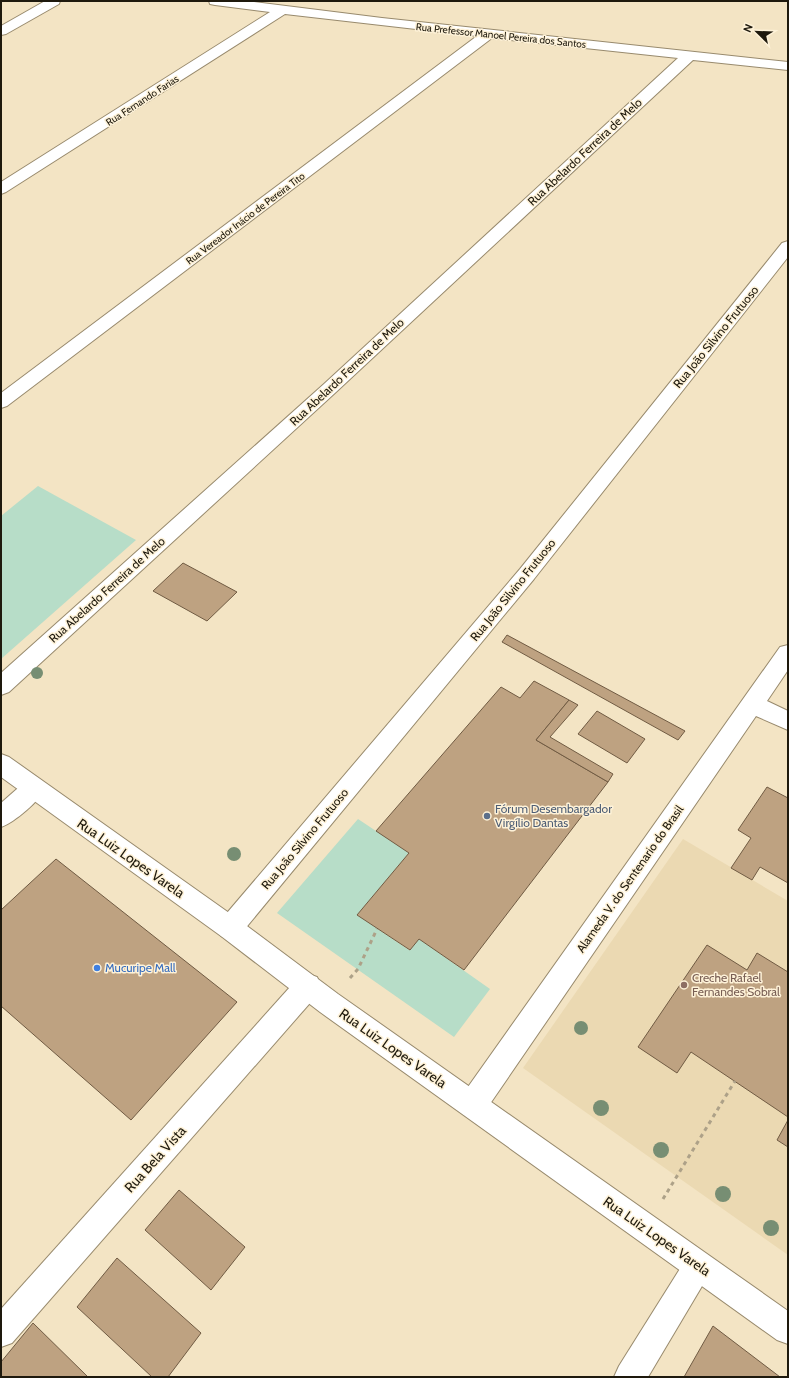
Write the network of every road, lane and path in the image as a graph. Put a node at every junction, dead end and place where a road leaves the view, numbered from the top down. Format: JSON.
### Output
{"nodes":[{"id":1,"x":54,"y":1,"type":"edge"},
{"id":2,"x":215,"y":1,"type":"edge"},
{"id":3,"x":282,"y":10,"type":"junction"},
{"id":4,"x":1,"y":31,"type":"edge"},
{"id":5,"x":489,"y":34,"type":"junction"},
{"id":6,"x":690,"y":55,"type":"junction"},
{"id":7,"x":788,"y":66,"type":"edge"},
{"id":8,"x":1,"y":189,"type":"edge"},
{"id":9,"x":788,"y":246,"type":"edge"},
{"id":10,"x":1,"y":402,"type":"edge"},
{"id":11,"x":788,"y":653,"type":"edge"},
{"id":12,"x":1,"y":686,"type":"edge"},
{"id":13,"x":753,"y":704,"type":"junction"},
{"id":14,"x":788,"y":721,"type":"edge"},
{"id":15,"x":1,"y":764,"type":"edge"},
{"id":16,"x":34,"y":788,"type":"junction"},
{"id":17,"x":1,"y":817,"type":"edge"},
{"id":18,"x":230,"y":928,"type":"junction"},
{"id":19,"x":377,"y":929,"type":"dead end"},
{"id":20,"x":319,"y":995,"type":"junction"},
{"id":21,"x":735,"y":1081,"type":"dead end"},
{"id":22,"x":473,"y":1104,"type":"junction"},
{"id":23,"x":644,"y":1228,"type":"junction"},
{"id":24,"x":698,"y":1266,"type":"junction"},
{"id":25,"x":788,"y":1329,"type":"edge"},
{"id":26,"x":1,"y":1332,"type":"edge"},
{"id":27,"x":630,"y":1377,"type":"edge"}],
"edges":[{"from":1,"to":4,"type":"street"},
{"from":2,"to":3,"type":"street","name":"Rua Prefessor Manoel Pereira dos Santos"},
{"from":3,"to":5,"type":"street","name":"Rua Prefessor Manoel Pereira dos Santos"},
{"from":3,"to":8,"type":"street","name":"Rua Fernando Farias"},
{"from":5,"to":6,"type":"street","name":"Rua Prefessor Manoel Pereira dos Santos"},
{"from":5,"to":10,"type":"street","name":"Rua Vereador Inácio de Pereira Tito"},
{"from":6,"to":7,"type":"street","name":"Rua Prefessor Manoel Pereira dos Santos"},
{"from":6,"to":12,"type":"street","name":"Rua Abelardo Ferreira de Melo"},
{"from":9,"to":18,"type":"street","name":"Rua João Silvino Frutuoso"},
{"from":11,"to":13,"type":"street","name":"Alameda V. do Sentenario do Brasil"},
{"from":13,"to":14,"type":"street"},
{"from":13,"to":22,"type":"street","name":"Alameda V. do Sentenario do Brasil"},
{"from":15,"to":16,"type":"street","name":"Rua Luiz Lopes Varela"},
{"from":16,"to":17,"type":"street"},
{"from":16,"to":18,"type":"street","name":"Rua Luiz Lopes Varela"},
{"from":18,"to":20,"type":"street","name":"Rua Luiz Lopes Varela"},
{"from":19,"to":20,"type":"path"},
{"from":20,"to":22,"type":"street","name":"Rua Luiz Lopes Varela"},
{"from":20,"to":26,"type":"street","name":"Rua Bela Vista"},
{"from":21,"to":23,"type":"path"},
{"from":22,"to":23,"type":"street","name":"Rua Luiz Lopes Varela"},
{"from":23,"to":24,"type":"street","name":"Rua Luiz Lopes Varela"},
{"from":24,"to":25,"type":"street","name":"Rua Luiz Lopes Varela"},
{"from":24,"to":27,"type":"street"}]}
